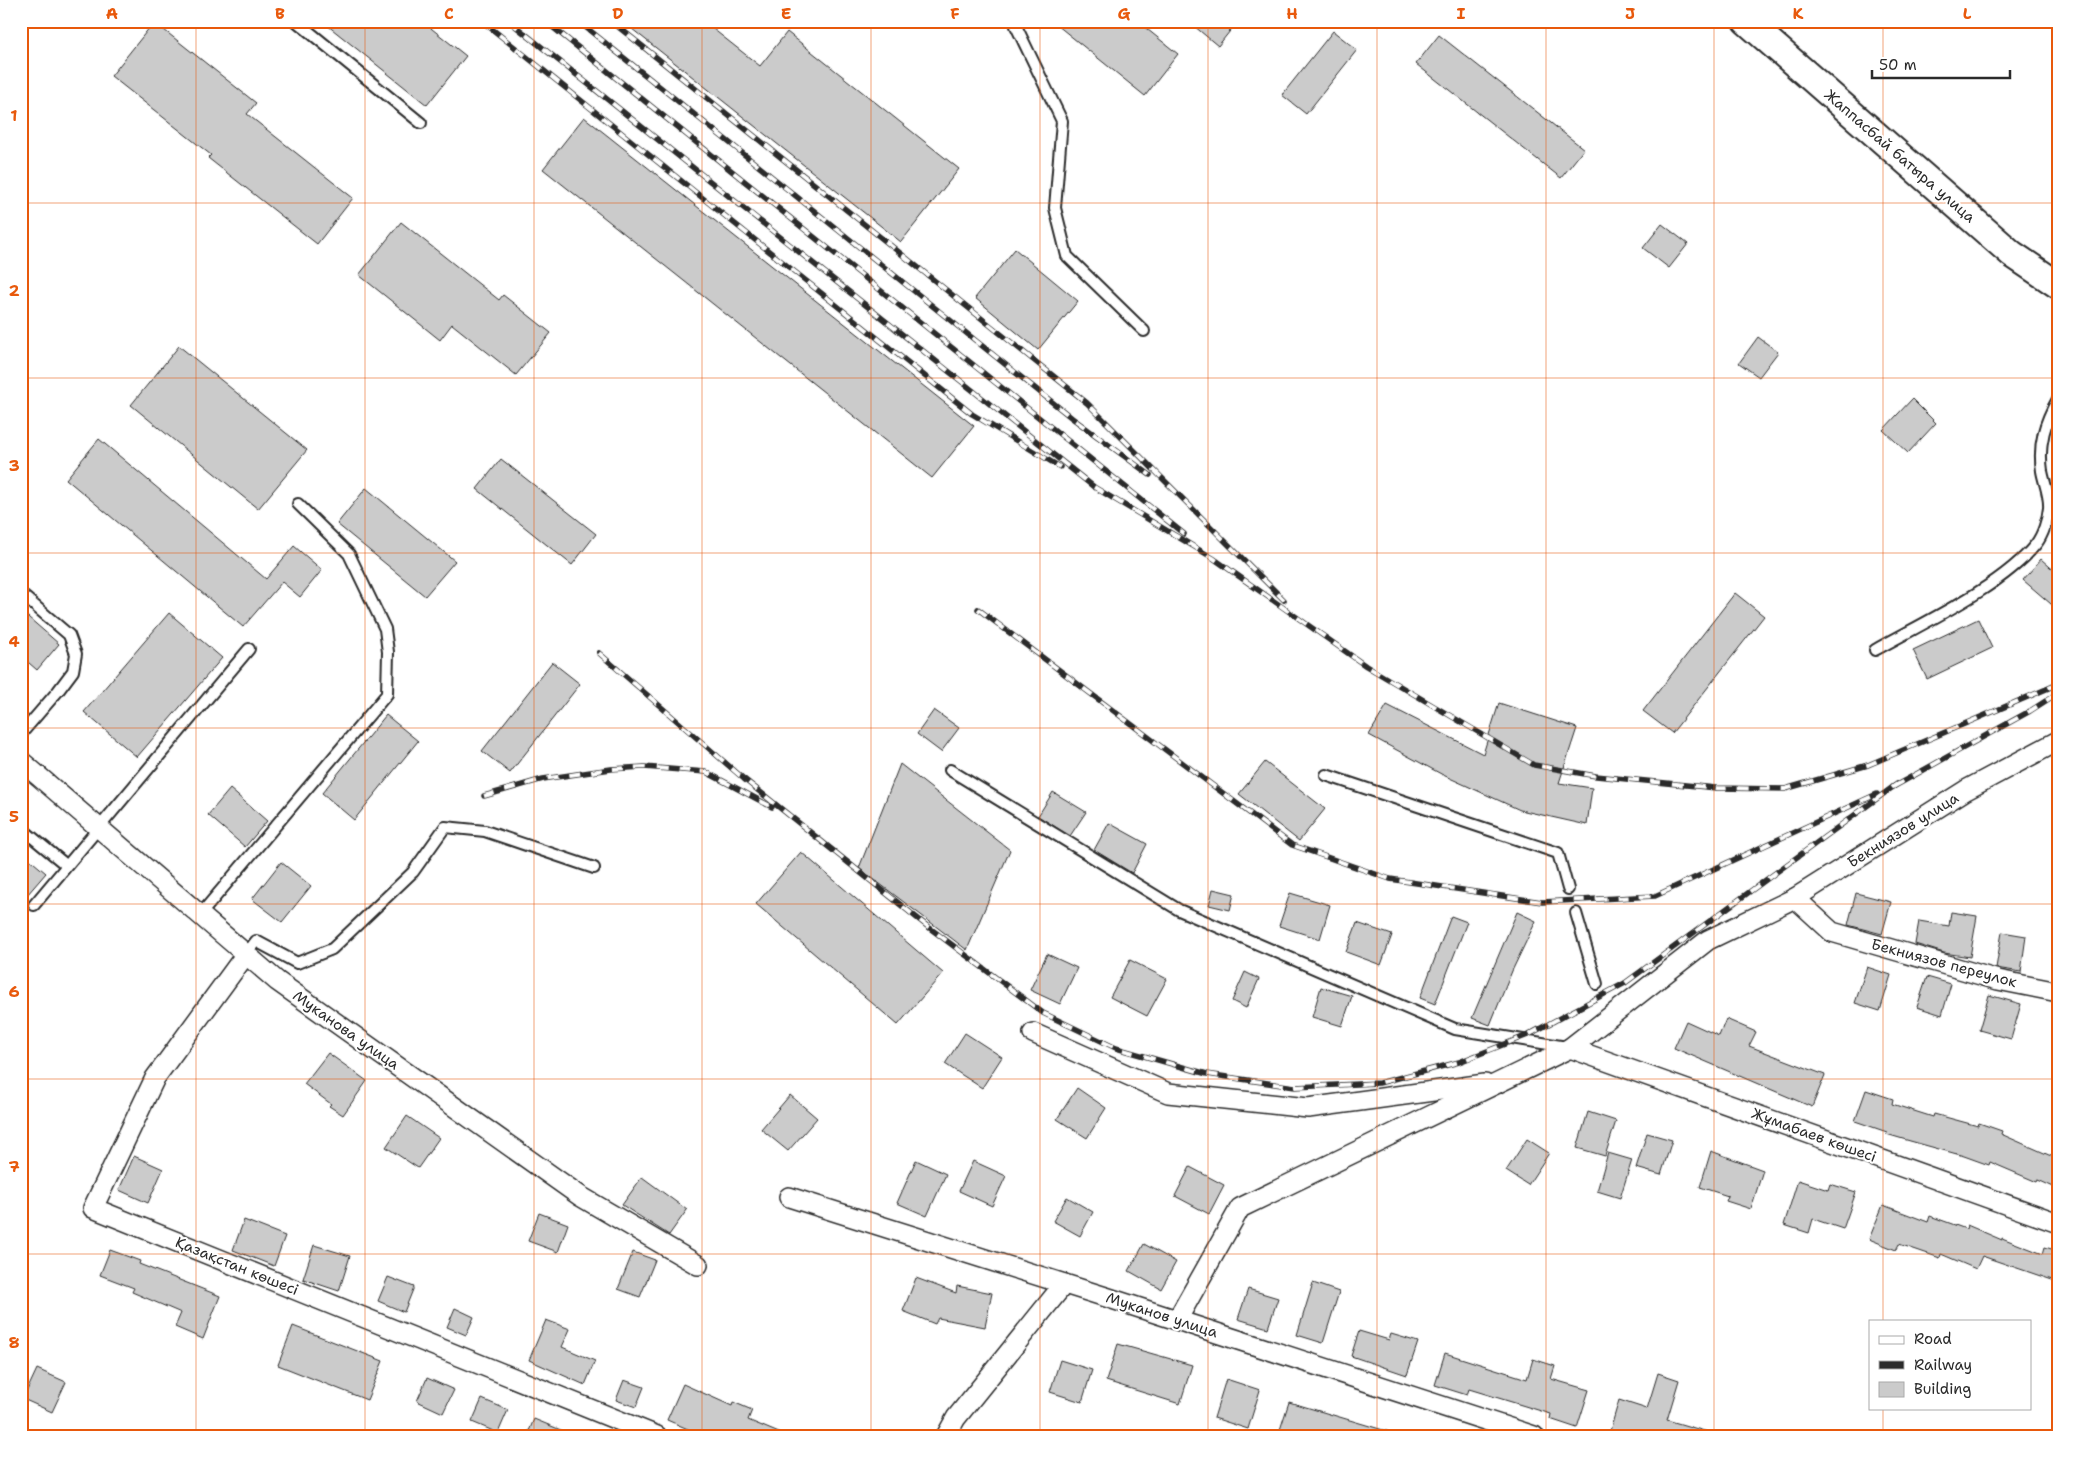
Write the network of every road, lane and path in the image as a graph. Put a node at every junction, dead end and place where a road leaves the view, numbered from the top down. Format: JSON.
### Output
{"nodes":[{"id":1,"x":296,"y":21,"type":"edge"},
{"id":2,"x":1017,"y":21,"type":"edge"},
{"id":3,"x":1746,"y":21,"type":"edge"},
{"id":4,"x":421,"y":123,"type":"dead end"},
{"id":5,"x":2058,"y":285,"type":"edge"},
{"id":6,"x":1144,"y":331,"type":"dead end"},
{"id":7,"x":2058,"y":398,"type":"edge"},
{"id":8,"x":298,"y":504,"type":"dead end"},
{"id":9,"x":21,"y":594,"type":"edge"},
{"id":10,"x":249,"y":649,"type":"dead end"},
{"id":11,"x":1875,"y":650,"type":"dead end"},
{"id":12,"x":21,"y":734,"type":"edge"},
{"id":13,"x":2058,"y":741,"type":"edge"},
{"id":14,"x":21,"y":761,"type":"edge"},
{"id":15,"x":950,"y":770,"type":"dead end"},
{"id":16,"x":1326,"y":775,"type":"dead end"},
{"id":17,"x":98,"y":827,"type":"junction"},
{"id":18,"x":21,"y":828,"type":"edge"},
{"id":19,"x":66,"y":865,"type":"junction"},
{"id":20,"x":594,"y":868,"type":"dead end"},
{"id":21,"x":1568,"y":889,"type":"dead end"},
{"id":22,"x":1795,"y":898,"type":"junction"},
{"id":23,"x":34,"y":905,"type":"dead end"},
{"id":24,"x":1576,"y":913,"type":"dead end"},
{"id":25,"x":200,"y":915,"type":"junction"},
{"id":26,"x":246,"y":954,"type":"junction"},
{"id":27,"x":1597,"y":984,"type":"dead end"},
{"id":28,"x":2058,"y":992,"type":"edge"},
{"id":29,"x":1033,"y":1033,"type":"dead end"},
{"id":30,"x":1570,"y":1048,"type":"junction"},
{"id":31,"x":1501,"y":1082,"type":"junction"},
{"id":32,"x":789,"y":1197,"type":"dead end"},
{"id":33,"x":2058,"y":1223,"type":"edge"},
{"id":34,"x":698,"y":1265,"type":"dead end"},
{"id":35,"x":1064,"y":1284,"type":"junction"},
{"id":36,"x":1177,"y":1320,"type":"junction"},
{"id":37,"x":657,"y":1436,"type":"edge"},
{"id":38,"x":946,"y":1436,"type":"edge"},
{"id":39,"x":1534,"y":1436,"type":"edge"}],
"edges":[{"from":1,"to":4,"type":"lane"},
{"from":2,"to":6,"type":"lane"},
{"from":3,"to":5,"type":"main road","name":"Жаппасбай батыра улица"},
{"from":7,"to":11,"type":"lane"},
{"from":8,"to":25,"type":"lane"},
{"from":9,"to":12,"type":"lane"},
{"from":10,"to":17,"type":"lane"},
{"from":13,"to":22,"type":"street","name":"Бекниязов улица"},
{"from":14,"to":17,"type":"street","name":"Муканова улица"},
{"from":15,"to":30,"type":"lane"},
{"from":16,"to":21,"type":"lane"},
{"from":17,"to":19,"type":"lane"},
{"from":17,"to":25,"type":"street","name":"Муканова улица"},
{"from":18,"to":19,"type":"lane"},
{"from":19,"to":23,"type":"lane"},
{"from":20,"to":26,"type":"lane"},
{"from":22,"to":28,"type":"street","name":"Бекниязов переулок"},
{"from":22,"to":30,"type":"street","name":"Бекниязов улица"},
{"from":24,"to":27,"type":"lane"},
{"from":25,"to":26,"type":"street","name":"Муканова улица"},
{"from":26,"to":34,"type":"street","name":"Муканова улица"},
{"from":26,"to":37,"type":"street","name":"Қазақстан көшесі"},
{"from":29,"to":31,"type":"street"},
{"from":30,"to":31,"type":"street","name":"Бекниязов улица"},
{"from":30,"to":33,"type":"street","name":"Жұмабаев көшесі"},
{"from":31,"to":36,"type":"street","name":"Бекниязов улица"},
{"from":32,"to":35,"type":"street","name":"Муканов улица"},
{"from":35,"to":36,"type":"street","name":"Муканов улица"},
{"from":35,"to":38,"type":"street"},
{"from":36,"to":39,"type":"street","name":"Муканов улица"}]}
